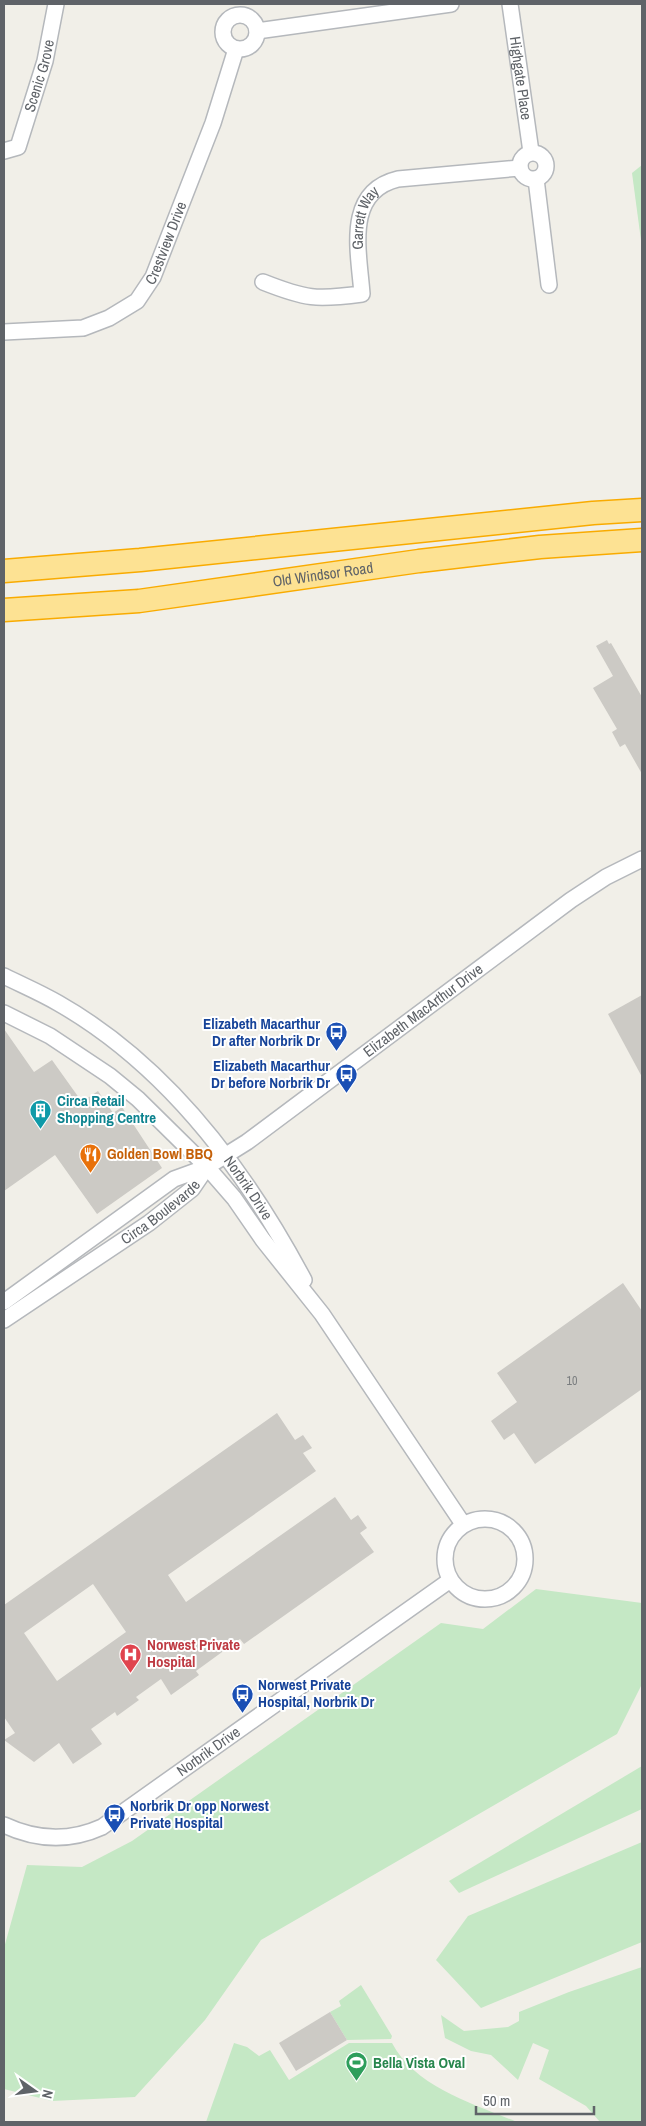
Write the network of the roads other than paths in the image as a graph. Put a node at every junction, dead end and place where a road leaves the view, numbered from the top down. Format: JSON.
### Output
{"nodes":[{"id":1,"x":56,"y":4,"type":"edge"},
{"id":2,"x":451,"y":4,"type":"edge"},
{"id":3,"x":510,"y":4,"type":"edge"},
{"id":4,"x":242,"y":10,"type":"edge"},
{"id":5,"x":257,"y":31,"type":"junction"},
{"id":6,"x":236,"y":49,"type":"junction"},
{"id":7,"x":11,"y":149,"type":"edge"},
{"id":8,"x":531,"y":152,"type":"junction"},
{"id":9,"x":520,"y":168,"type":"junction"},
{"id":10,"x":536,"y":179,"type":"junction"},
{"id":11,"x":263,"y":282,"type":"dead end"},
{"id":12,"x":549,"y":285,"type":"dead end"},
{"id":13,"x":4,"y":332,"type":"edge"},
{"id":14,"x":642,"y":510,"type":"edge"},
{"id":15,"x":642,"y":540,"type":"edge"},
{"id":16,"x":4,"y":571,"type":"edge"},
{"id":17,"x":139,"y":601,"type":"junction"},
{"id":18,"x":4,"y":610,"type":"edge"},
{"id":19,"x":4,"y":617,"type":"edge"},
{"id":20,"x":642,"y":858,"type":"edge"},
{"id":21,"x":4,"y":976,"type":"edge"},
{"id":22,"x":4,"y":1013,"type":"edge"},
{"id":23,"x":228,"y":1155,"type":"junction"},
{"id":24,"x":207,"y":1167,"type":"junction"},
{"id":25,"x":4,"y":1302,"type":"edge"},
{"id":26,"x":322,"y":1314,"type":"junction"},
{"id":27,"x":4,"y":1320,"type":"edge"},
{"id":28,"x":463,"y":1524,"type":"junction"},
{"id":29,"x":449,"y":1581,"type":"junction"},
{"id":30,"x":4,"y":1825,"type":"edge"}],
"edges":[{"from":1,"to":7,"type":"street","name":"Scenic Grove"},
{"from":2,"to":5,"type":"street"},
{"from":3,"to":8,"type":"street","name":"Highgate Place"},
{"from":4,"to":5,"type":"street"},
{"from":4,"to":6,"type":"street"},
{"from":5,"to":6,"type":"street"},
{"from":6,"to":13,"type":"street","name":"Crestview Drive"},
{"from":8,"to":9,"type":"street"},
{"from":8,"to":10,"type":"street"},
{"from":9,"to":10,"type":"street"},
{"from":9,"to":11,"type":"street","name":"Garrett Way"},
{"from":10,"to":12,"type":"street"},
{"from":14,"to":16,"type":"highway"},
{"from":15,"to":17,"type":"highway","name":"Old Windsor Road"},
{"from":17,"to":18,"type":"highway","name":"Old Windsor Road"},
{"from":17,"to":19,"type":"street"},
{"from":20,"to":23,"type":"street","name":"Elizabeth MacArthur Drive"},
{"from":21,"to":23,"type":"street","name":"Norbrik Drive"},
{"from":22,"to":24,"type":"street","name":"Norbrik Drive"},
{"from":23,"to":24,"type":"street","name":"Elizabeth MacArthur Drive"},
{"from":23,"to":26,"type":"street","name":"Norbrik Drive"},
{"from":24,"to":25,"type":"street","name":"Circa Boulevarde"},
{"from":24,"to":26,"type":"street","name":"Norbrik Drive"},
{"from":24,"to":27,"type":"street","name":"Circa Boulevarde"},
{"from":26,"to":28,"type":"street","name":"Norbrik Drive"},
{"from":28,"to":29,"type":"street"},
{"from":28,"to":29,"type":"street"},
{"from":29,"to":30,"type":"street","name":"Norbrik Drive"}]}
